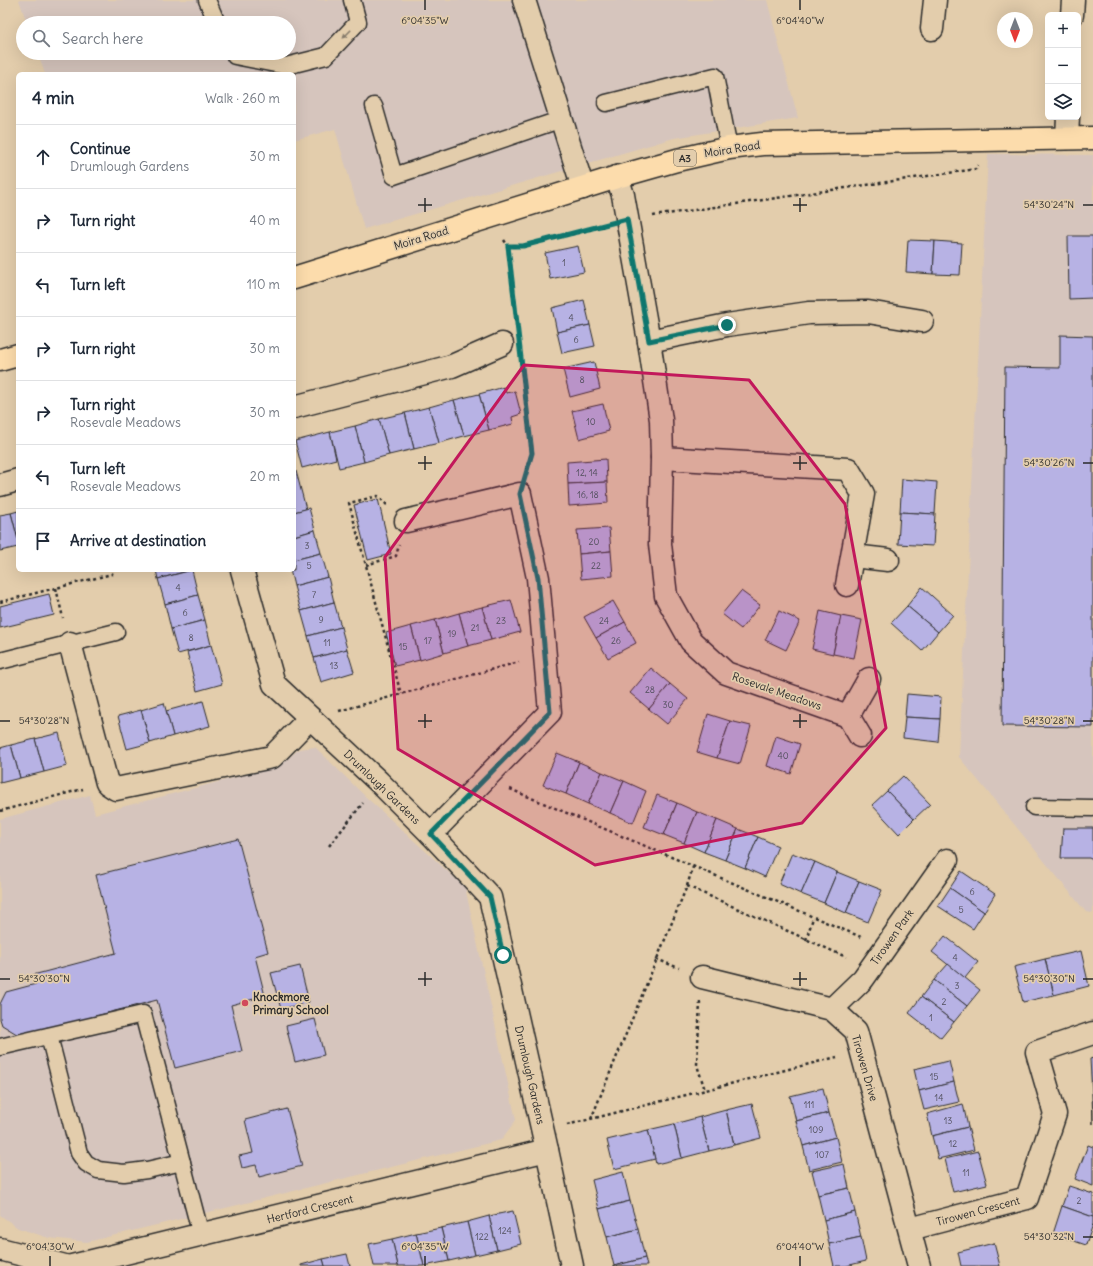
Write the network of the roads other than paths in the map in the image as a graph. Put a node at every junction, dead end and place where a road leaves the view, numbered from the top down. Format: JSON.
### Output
{"nodes":[{"id":1,"x":207,"y":0,"type":"edge"},
{"id":2,"x":352,"y":0,"type":"edge"},
{"id":3,"x":524,"y":0,"type":"edge"},
{"id":4,"x":935,"y":0,"type":"edge"},
{"id":5,"x":1073,"y":0,"type":"edge"},
{"id":6,"x":1072,"y":12,"type":"edge"},
{"id":7,"x":214,"y":16,"type":"edge"},
{"id":8,"x":932,"y":29,"type":"dead end"},
{"id":9,"x":255,"y":60,"type":"edge"},
{"id":10,"x":606,"y":103,"type":"dead end"},
{"id":11,"x":374,"y":106,"type":"dead end"},
{"id":12,"x":562,"y":119,"type":"junction"},
{"id":13,"x":1068,"y":120,"type":"edge"},
{"id":14,"x":1067,"y":138,"type":"junction"},
{"id":15,"x":1093,"y":138,"type":"edge"},
{"id":16,"x":729,"y":148,"type":"junction"},
{"id":17,"x":617,"y":177,"type":"junction"},
{"id":18,"x":583,"y":188,"type":"junction"},
{"id":19,"x":296,"y":277,"type":"edge"},
{"id":20,"x":922,"y":321,"type":"dead end"},
{"id":21,"x":510,"y":338,"type":"road end"},
{"id":22,"x":649,"y":341,"type":"junction"},
{"id":23,"x":16,"y":356,"type":"edge"},
{"id":24,"x":0,"y":360,"type":"edge"},
{"id":25,"x":296,"y":406,"type":"edge"},
{"id":26,"x":662,"y":458,"type":"junction"},
{"id":27,"x":16,"y":481,"type":"edge"},
{"id":28,"x":0,"y":485,"type":"edge"},
{"id":29,"x":406,"y":521,"type":"road end"},
{"id":30,"x":853,"y":556,"type":"junction"},
{"id":31,"x":888,"y":560,"type":"dead end"},
{"id":32,"x":243,"y":572,"type":"edge"},
{"id":33,"x":847,"y":585,"type":"dead end"},
{"id":34,"x":116,"y":632,"type":"dead end"},
{"id":35,"x":70,"y":643,"type":"junction"},
{"id":36,"x":0,"y":661,"type":"edge"},
{"id":37,"x":869,"y":679,"type":"dead end"},
{"id":38,"x":848,"y":716,"type":"junction"},
{"id":39,"x":310,"y":718,"type":"junction"},
{"id":40,"x":860,"y":736,"type":"dead end"},
{"id":41,"x":1034,"y":807,"type":"dead end"},
{"id":42,"x":1093,"y":808,"type":"edge"},
{"id":43,"x":431,"y":834,"type":"junction"},
{"id":44,"x":947,"y":860,"type":"dead end"},
{"id":45,"x":702,"y":978,"type":"road end"},
{"id":46,"x":832,"y":1009,"type":"junction"},
{"id":47,"x":1093,"y":1032,"type":"edge"},
{"id":48,"x":49,"y":1036,"type":"junction"},
{"id":49,"x":0,"y":1047,"type":"edge"},
{"id":50,"x":545,"y":1141,"type":"junction"},
{"id":51,"x":182,"y":1162,"type":"junction"},
{"id":52,"x":910,"y":1229,"type":"junction"},
{"id":53,"x":201,"y":1235,"type":"junction"},
{"id":54,"x":0,"y":1249,"type":"edge"},
{"id":55,"x":65,"y":1266,"type":"edge"},
{"id":56,"x":72,"y":1266,"type":"edge"},
{"id":57,"x":572,"y":1266,"type":"edge"},
{"id":58,"x":919,"y":1266,"type":"edge"}],
"edges":[{"from":1,"to":7,"type":"lane"},
{"from":2,"to":9,"type":"lane","one_way":true},
{"from":3,"to":12,"type":"street"},
{"from":4,"to":8,"type":"street"},
{"from":5,"to":6,"type":"street"},
{"from":10,"to":16,"type":"lane"},
{"from":11,"to":12,"type":"lane"},
{"from":12,"to":18,"type":"street"},
{"from":13,"to":14,"type":"street"},
{"from":14,"to":15,"type":"highway","name":"Moira Road","number":"A3"},
{"from":14,"to":16,"type":"highway","name":"Moira Road","number":"A3"},
{"from":16,"to":17,"type":"highway","name":"Moira Road","number":"A3"},
{"from":17,"to":18,"type":"highway","name":"Moira Road","number":"A3"},
{"from":17,"to":22,"type":"street","name":"Rosevale Meadows"},
{"from":18,"to":19,"type":"highway","name":"Moira Road","number":"A3"},
{"from":20,"to":22,"type":"street"},
{"from":21,"to":25,"type":"street"},
{"from":22,"to":26,"type":"street","name":"Rosevale Meadows"},
{"from":23,"to":24,"type":"highway"},
{"from":26,"to":30,"type":"street"},
{"from":26,"to":38,"type":"street","name":"Rosevale Meadows"},
{"from":27,"to":28,"type":"street"},
{"from":29,"to":43,"type":"street"},
{"from":30,"to":31,"type":"street"},
{"from":30,"to":33,"type":"street"},
{"from":32,"to":39,"type":"street","name":"Drumlough Gardens"},
{"from":34,"to":35,"type":"lane"},
{"from":35,"to":36,"type":"lane"},
{"from":35,"to":39,"type":"street"},
{"from":37,"to":38,"type":"street"},
{"from":38,"to":40,"type":"street"},
{"from":39,"to":43,"type":"street","name":"Drumlough Gardens"},
{"from":41,"to":42,"type":"lane"},
{"from":43,"to":50,"type":"street","name":"Drumlough Gardens"},
{"from":44,"to":46,"type":"street","name":"Tirowen Park"},
{"from":45,"to":46,"type":"street","name":"Tirowen Drive"},
{"from":46,"to":52,"type":"street","name":"Tirowen Drive"},
{"from":47,"to":52,"type":"street","name":"Tirowen Crescent"},
{"from":48,"to":49,"type":"lane"},
{"from":48,"to":51,"type":"lane"},
{"from":48,"to":51,"type":"lane"},
{"from":50,"to":53,"type":"street","name":"Hertford Crescent"},
{"from":50,"to":57,"type":"street","name":"Drumlough Gardens"},
{"from":51,"to":53,"type":"lane"},
{"from":52,"to":58,"type":"street","name":"Tirowen Drive"},
{"from":53,"to":56,"type":"street","name":"Hertford Crescent"},
{"from":54,"to":55,"type":"street"}]}
